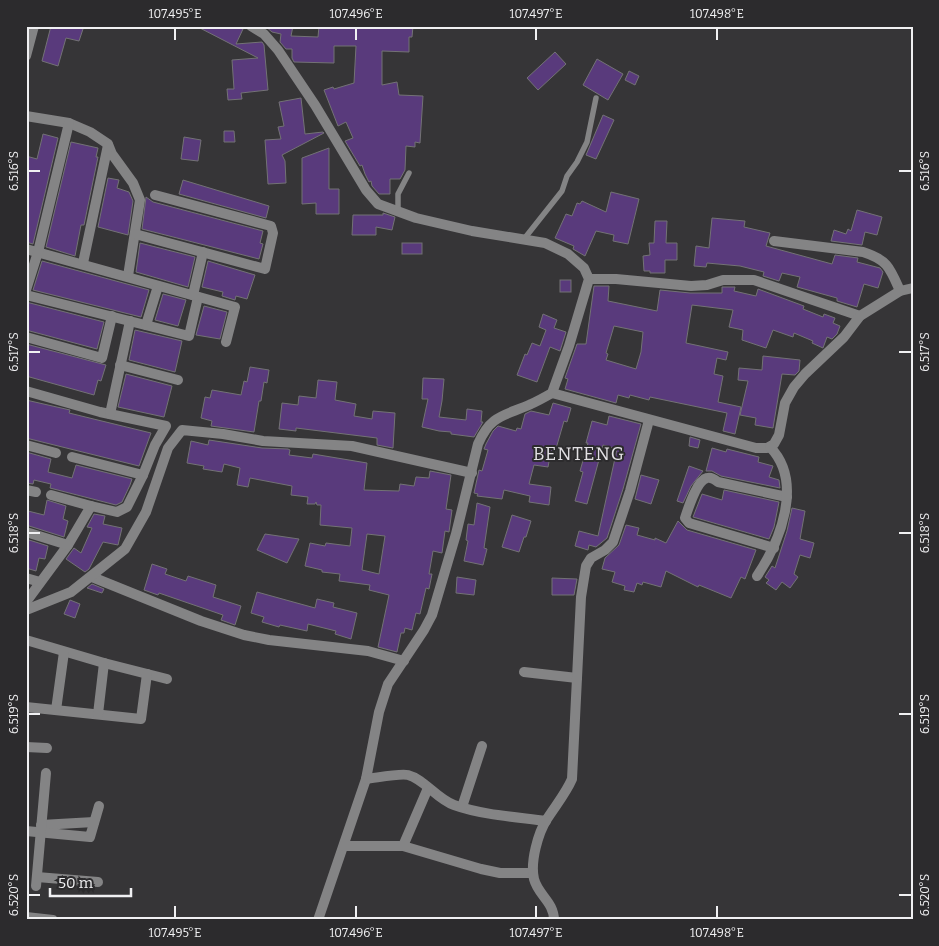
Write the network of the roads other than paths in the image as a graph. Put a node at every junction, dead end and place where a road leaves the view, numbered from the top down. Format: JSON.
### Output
{"nodes":[{"id":1,"x":34,"y":26,"type":"edge"},
{"id":2,"x":251,"y":26,"type":"edge"},
{"id":3,"x":26,"y":54,"type":"edge"},
{"id":4,"x":596,"y":98,"type":"dead end"},
{"id":5,"x":26,"y":116,"type":"edge"},
{"id":6,"x":69,"y":124,"type":"junction"},
{"id":7,"x":108,"y":144,"type":"junction"},
{"id":8,"x":410,"y":173,"type":"dead end"},
{"id":9,"x":155,"y":195,"type":"dead end"},
{"id":10,"x":398,"y":212,"type":"junction"},
{"id":11,"x":135,"y":234,"type":"junction"},
{"id":12,"x":524,"y":239,"type":"junction"},
{"id":13,"x":774,"y":241,"type":"dead end"},
{"id":14,"x":26,"y":249,"type":"edge"},
{"id":15,"x":38,"y":252,"type":"junction"},
{"id":16,"x":203,"y":252,"type":"junction"},
{"id":17,"x":83,"y":263,"type":"junction"},
{"id":18,"x":128,"y":276,"type":"junction"},
{"id":19,"x":590,"y":279,"type":"junction"},
{"id":20,"x":158,"y":286,"type":"junction"},
{"id":21,"x":913,"y":288,"type":"edge"},
{"id":22,"x":26,"y":290,"type":"edge"},
{"id":23,"x":900,"y":291,"type":"junction"},
{"id":24,"x":26,"y":295,"type":"edge"},
{"id":25,"x":195,"y":296,"type":"junction"},
{"id":26,"x":112,"y":316,"type":"junction"},
{"id":27,"x":860,"y":316,"type":"junction"},
{"id":28,"x":130,"y":321,"type":"junction"},
{"id":29,"x":146,"y":325,"type":"junction"},
{"id":30,"x":26,"y":337,"type":"edge"},
{"id":31,"x":226,"y":342,"type":"dead end"},
{"id":32,"x":120,"y":365,"type":"junction"},
{"id":33,"x":178,"y":380,"type":"dead end"},
{"id":34,"x":26,"y":391,"type":"edge"},
{"id":35,"x":552,"y":393,"type":"junction"},
{"id":36,"x":110,"y":414,"type":"junction"},
{"id":37,"x":649,"y":420,"type":"junction"},
{"id":38,"x":26,"y":445,"type":"edge"},
{"id":39,"x":770,"y":447,"type":"junction"},
{"id":40,"x":56,"y":453,"type":"dead end"},
{"id":41,"x":72,"y":457,"type":"dead end"},
{"id":42,"x":472,"y":473,"type":"junction"},
{"id":43,"x":143,"y":476,"type":"junction"},
{"id":44,"x":51,"y":495,"type":"dead end"},
{"id":45,"x":787,"y":497,"type":"junction"},
{"id":46,"x":91,"y":506,"type":"junction"},
{"id":47,"x":26,"y":532,"type":"edge"},
{"id":48,"x":68,"y":545,"type":"junction"},
{"id":49,"x":774,"y":548,"type":"junction"},
{"id":50,"x":757,"y":576,"type":"dead end"},
{"id":51,"x":92,"y":577,"type":"junction"},
{"id":52,"x":26,"y":578,"type":"edge"},
{"id":53,"x":40,"y":582,"type":"junction"},
{"id":54,"x":26,"y":602,"type":"edge"},
{"id":55,"x":26,"y":610,"type":"edge"},
{"id":56,"x":26,"y":640,"type":"edge"},
{"id":57,"x":64,"y":652,"type":"junction"},
{"id":58,"x":404,"y":661,"type":"junction"},
{"id":59,"x":104,"y":663,"type":"junction"},
{"id":60,"x":524,"y":672,"type":"dead end"},
{"id":61,"x":147,"y":674,"type":"junction"},
{"id":62,"x":577,"y":678,"type":"junction"},
{"id":63,"x":167,"y":679,"type":"dead end"},
{"id":64,"x":26,"y":707,"type":"edge"},
{"id":65,"x":56,"y":710,"type":"junction"},
{"id":66,"x":98,"y":714,"type":"junction"},
{"id":67,"x":482,"y":746,"type":"dead end"},
{"id":68,"x":26,"y":747,"type":"edge"},
{"id":69,"x":47,"y":748,"type":"dead end"},
{"id":70,"x":46,"y":773,"type":"dead end"},
{"id":71,"x":366,"y":779,"type":"junction"},
{"id":72,"x":428,"y":788,"type":"junction"},
{"id":73,"x":99,"y":806,"type":"dead end"},
{"id":74,"x":462,"y":807,"type":"junction"},
{"id":75,"x":546,"y":821,"type":"junction"},
{"id":76,"x":94,"y":822,"type":"junction"},
{"id":77,"x":41,"y":829,"type":"junction"},
{"id":78,"x":26,"y":831,"type":"edge"},
{"id":79,"x":344,"y":846,"type":"junction"},
{"id":80,"x":403,"y":846,"type":"junction"},
{"id":81,"x":533,"y":873,"type":"junction"},
{"id":82,"x":98,"y":882,"type":"dead end"},
{"id":83,"x":26,"y":917,"type":"edge"},
{"id":84,"x":53,"y":920,"type":"edge"},
{"id":85,"x":318,"y":920,"type":"edge"},
{"id":86,"x":554,"y":920,"type":"edge"}],
"edges":[{"from":1,"to":3,"type":"street"},
{"from":2,"to":10,"type":"street"},
{"from":4,"to":12,"type":"lane"},
{"from":5,"to":6,"type":"street"},
{"from":6,"to":7,"type":"street"},
{"from":6,"to":15,"type":"street"},
{"from":7,"to":11,"type":"street"},
{"from":7,"to":17,"type":"street"},
{"from":8,"to":10,"type":"lane"},
{"from":9,"to":16,"type":"street"},
{"from":10,"to":12,"type":"street"},
{"from":11,"to":16,"type":"street"},
{"from":11,"to":18,"type":"street"},
{"from":12,"to":19,"type":"street"},
{"from":13,"to":23,"type":"street"},
{"from":14,"to":15,"type":"street"},
{"from":15,"to":17,"type":"street"},
{"from":15,"to":22,"type":"street"},
{"from":16,"to":25,"type":"street"},
{"from":17,"to":18,"type":"street"},
{"from":18,"to":20,"type":"street"},
{"from":19,"to":27,"type":"street"},
{"from":19,"to":35,"type":"street"},
{"from":20,"to":25,"type":"street"},
{"from":20,"to":29,"type":"street"},
{"from":21,"to":23,"type":"street"},
{"from":23,"to":27,"type":"street"},
{"from":24,"to":26,"type":"street"},
{"from":25,"to":29,"type":"street"},
{"from":25,"to":31,"type":"street"},
{"from":26,"to":28,"type":"street"},
{"from":26,"to":30,"type":"street"},
{"from":27,"to":39,"type":"street"},
{"from":28,"to":29,"type":"street"},
{"from":28,"to":32,"type":"street"},
{"from":32,"to":33,"type":"street"},
{"from":32,"to":36,"type":"street"},
{"from":34,"to":36,"type":"street"},
{"from":35,"to":37,"type":"street"},
{"from":35,"to":42,"type":"street"},
{"from":36,"to":43,"type":"street"},
{"from":37,"to":39,"type":"street"},
{"from":37,"to":62,"type":"street"},
{"from":38,"to":40,"type":"street"},
{"from":39,"to":45,"type":"street"},
{"from":41,"to":43,"type":"street"},
{"from":42,"to":51,"type":"street"},
{"from":42,"to":58,"type":"street"},
{"from":43,"to":46,"type":"street"},
{"from":44,"to":46,"type":"street"},
{"from":45,"to":49,"type":"street"},
{"from":45,"to":49,"type":"street"},
{"from":46,"to":48,"type":"street"},
{"from":47,"to":48,"type":"street"},
{"from":48,"to":53,"type":"street"},
{"from":49,"to":50,"type":"street"},
{"from":51,"to":55,"type":"street"},
{"from":51,"to":58,"type":"street"},
{"from":52,"to":53,"type":"street"},
{"from":53,"to":54,"type":"street"},
{"from":56,"to":57,"type":"street"},
{"from":57,"to":59,"type":"street"},
{"from":57,"to":65,"type":"street"},
{"from":58,"to":71,"type":"street"},
{"from":59,"to":61,"type":"street"},
{"from":59,"to":66,"type":"street"},
{"from":60,"to":62,"type":"street"},
{"from":61,"to":63,"type":"street"},
{"from":61,"to":66,"type":"street"},
{"from":62,"to":75,"type":"street"},
{"from":64,"to":65,"type":"street"},
{"from":65,"to":66,"type":"street"},
{"from":67,"to":74,"type":"street"},
{"from":68,"to":69,"type":"street"},
{"from":70,"to":77,"type":"street"},
{"from":71,"to":72,"type":"street"},
{"from":71,"to":79,"type":"street"},
{"from":72,"to":74,"type":"street"},
{"from":72,"to":80,"type":"street"},
{"from":73,"to":76,"type":"street"},
{"from":74,"to":75,"type":"street"},
{"from":75,"to":81,"type":"street"},
{"from":76,"to":77,"type":"street"},
{"from":76,"to":77,"type":"street"},
{"from":77,"to":78,"type":"street"},
{"from":77,"to":82,"type":"street"},
{"from":79,"to":80,"type":"street"},
{"from":79,"to":85,"type":"street"},
{"from":80,"to":81,"type":"street"},
{"from":81,"to":86,"type":"street"},
{"from":83,"to":84,"type":"street"}]}
